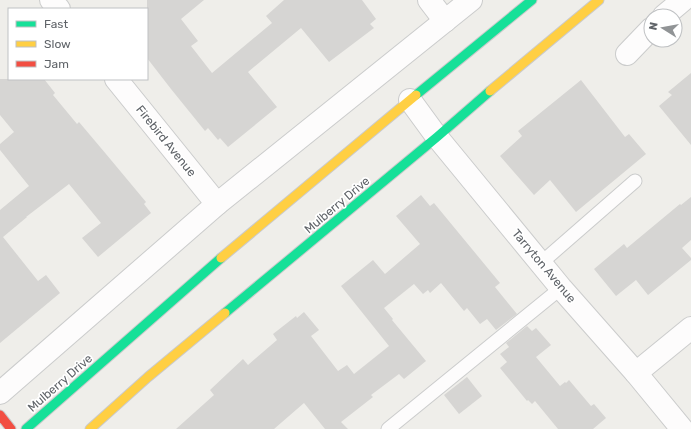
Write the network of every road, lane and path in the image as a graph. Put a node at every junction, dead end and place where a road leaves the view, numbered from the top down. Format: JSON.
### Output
{"nodes":[{"id":1,"x":52,"y":0,"type":"edge"},
{"id":2,"x":428,"y":0,"type":"edge"},
{"id":3,"x":471,"y":0,"type":"edge"},
{"id":4,"x":532,"y":0,"type":"edge"},
{"id":5,"x":599,"y":0,"type":"edge"},
{"id":6,"x":683,"y":0,"type":"edge"},
{"id":7,"x":58,"y":8,"type":"edge"},
{"id":8,"x":674,"y":8,"type":"edge"},
{"id":9,"x":446,"y":21,"type":"junction"},
{"id":10,"x":643,"y":37,"type":"edge"},
{"id":11,"x":627,"y":54,"type":"dead end"},
{"id":12,"x":117,"y":80,"type":"edge"},
{"id":13,"x":410,"y":100,"type":"junction"},
{"id":14,"x":437,"y":137,"type":"junction"},
{"id":15,"x":635,"y":181,"type":"dead end"},
{"id":16,"x":217,"y":204,"type":"junction"},
{"id":17,"x":541,"y":264,"type":"junction"},
{"id":18,"x":561,"y":288,"type":"junction"},
{"id":19,"x":691,"y":328,"type":"edge"},
{"id":20,"x":636,"y":373,"type":"junction"},
{"id":21,"x":0,"y":393,"type":"edge"},
{"id":22,"x":0,"y":415,"type":"edge"},
{"id":23,"x":11,"y":429,"type":"edge"},
{"id":24,"x":26,"y":429,"type":"edge"},
{"id":25,"x":90,"y":429,"type":"edge"},
{"id":26,"x":388,"y":429,"type":"edge"},
{"id":27,"x":682,"y":429,"type":"edge"}],
"edges":[{"from":1,"to":7,"type":"street"},
{"from":2,"to":9,"type":"street"},
{"from":3,"to":9,"type":"street"},
{"from":4,"to":13,"type":"main road","name":"Mulberry Drive"},
{"from":5,"to":14,"type":"main road","name":"Mulberry Drive"},
{"from":6,"to":8,"type":"street"},
{"from":9,"to":16,"type":"street"},
{"from":10,"to":11,"type":"street"},
{"from":12,"to":16,"type":"street","name":"Firebird Avenue"},
{"from":13,"to":14,"type":"street","name":"Tarryton Avenue"},
{"from":13,"to":24,"type":"main road","name":"Mulberry Drive"},
{"from":14,"to":17,"type":"street","name":"Tarryton Avenue"},
{"from":14,"to":25,"type":"main road","name":"Mulberry Drive"},
{"from":15,"to":17,"type":"lane"},
{"from":16,"to":21,"type":"street"},
{"from":17,"to":18,"type":"street","name":"Tarryton Avenue"},
{"from":18,"to":20,"type":"street","name":"Tarryton Avenue"},
{"from":18,"to":26,"type":"lane"},
{"from":19,"to":20,"type":"street"},
{"from":20,"to":27,"type":"street","name":"Tarryton Avenue"},
{"from":22,"to":23,"type":"main road"}]}
